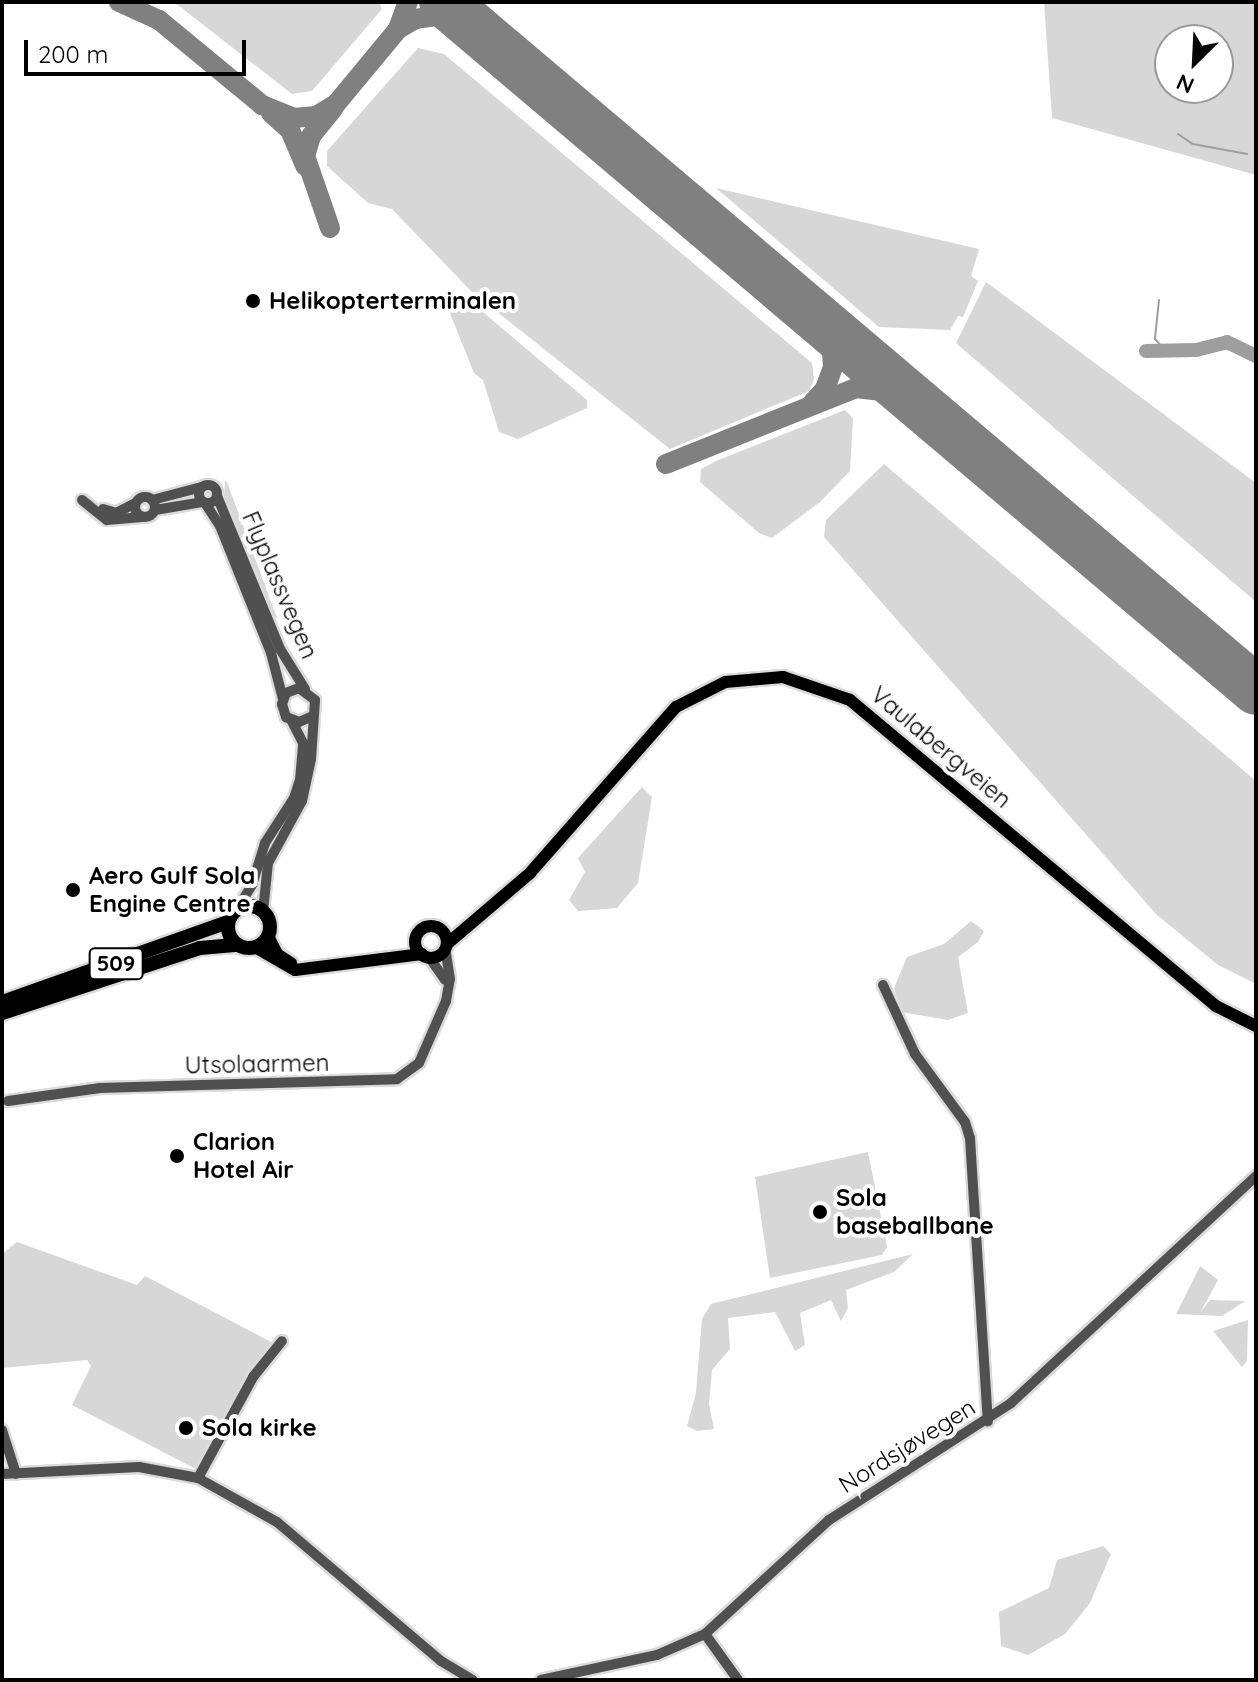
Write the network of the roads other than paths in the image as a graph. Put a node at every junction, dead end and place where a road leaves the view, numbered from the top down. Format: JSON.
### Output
{"nodes":[{"id":1,"x":202,"y":487,"type":"junction"},
{"id":2,"x":217,"y":496,"type":"junction"},
{"id":3,"x":82,"y":500,"type":"dead end"},
{"id":4,"x":204,"y":502,"type":"junction"},
{"id":5,"x":136,"y":503,"type":"junction"},
{"id":6,"x":153,"y":505,"type":"junction"},
{"id":7,"x":103,"y":509,"type":"dead end"},
{"id":8,"x":142,"y":517,"type":"junction"},
{"id":9,"x":306,"y":690,"type":"junction"},
{"id":10,"x":283,"y":699,"type":"junction"},
{"id":11,"x":311,"y":717,"type":"junction"},
{"id":12,"x":292,"y":721,"type":"junction"},
{"id":13,"x":238,"y":908,"type":"junction"},
{"id":14,"x":263,"y":912,"type":"junction"},
{"id":15,"x":228,"y":922,"type":"junction"},
{"id":16,"x":464,"y":925,"type":"junction"},
{"id":17,"x":436,"y":927,"type":"junction"},
{"id":18,"x":268,"y":936,"type":"junction"},
{"id":19,"x":416,"y":937,"type":"junction"},
{"id":20,"x":238,"y":945,"type":"junction"},
{"id":21,"x":255,"y":947,"type":"junction"},
{"id":22,"x":446,"y":947,"type":"junction"},
{"id":23,"x":397,"y":955,"type":"junction"},
{"id":24,"x":425,"y":956,"type":"junction"},
{"id":25,"x":305,"y":969,"type":"junction"},
{"id":26,"x":449,"y":985,"type":"junction"},
{"id":27,"x":883,"y":985,"type":"dead end"},
{"id":28,"x":1196,"y":990,"type":"junction"},
{"id":29,"x":2,"y":1002,"type":"edge"},
{"id":30,"x":2,"y":1013,"type":"edge"},
{"id":31,"x":1256,"y":1017,"type":"edge"},
{"id":32,"x":1256,"y":1026,"type":"edge"},
{"id":33,"x":8,"y":1101,"type":"dead end"},
{"id":34,"x":1256,"y":1176,"type":"edge"},
{"id":35,"x":282,"y":1341,"type":"dead end"},
{"id":36,"x":988,"y":1421,"type":"junction"},
{"id":37,"x":2,"y":1430,"type":"edge"},
{"id":38,"x":2,"y":1474,"type":"edge"},
{"id":39,"x":16,"y":1474,"type":"junction"},
{"id":40,"x":198,"y":1478,"type":"junction"},
{"id":41,"x":705,"y":1634,"type":"junction"},
{"id":42,"x":473,"y":1680,"type":"edge"},
{"id":43,"x":541,"y":1680,"type":"edge"},
{"id":44,"x":738,"y":1680,"type":"edge"}],
"edges":[{"from":1,"to":2,"type":"street","name":"Flyplassvegen"},
{"from":1,"to":4,"type":"street","name":"Flyplassvegen"},
{"from":1,"to":6,"type":"street"},
{"from":2,"to":4,"type":"street","name":"Flyplassvegen"},
{"from":2,"to":9,"type":"street","name":"Flyplassvegen"},
{"from":3,"to":8,"type":"street","name":"Flyplassvegen"},
{"from":4,"to":6,"type":"street","name":"Flyplassvegen"},
{"from":4,"to":10,"type":"street","name":"Flyplassvegen"},
{"from":5,"to":6,"type":"street","name":"Flyplassvegen"},
{"from":5,"to":7,"type":"street","name":"Flyplassvegen"},
{"from":5,"to":8,"type":"street"},
{"from":6,"to":8,"type":"street","name":"Flyplassvegen"},
{"from":9,"to":10,"type":"street"},
{"from":9,"to":11,"type":"street"},
{"from":10,"to":12,"type":"street"},
{"from":11,"to":12,"type":"street"},
{"from":11,"to":14,"type":"street"},
{"from":12,"to":13,"type":"street"},
{"from":13,"to":14,"type":"highway"},
{"from":13,"to":15,"type":"highway"},
{"from":14,"to":18,"type":"highway"},
{"from":15,"to":20,"type":"highway"},
{"from":15,"to":29,"type":"highway","number":"509"},
{"from":16,"to":17,"type":"main road"},
{"from":16,"to":22,"type":"main road","name":"Vaulabergveien"},
{"from":16,"to":28,"type":"main road","name":"Vaulabergveien"},
{"from":17,"to":19,"type":"main road"},
{"from":17,"to":22,"type":"main road"},
{"from":18,"to":21,"type":"highway"},
{"from":18,"to":25,"type":"main road"},
{"from":19,"to":23,"type":"main road"},
{"from":19,"to":24,"type":"main road"},
{"from":20,"to":21,"type":"highway","number":"509"},
{"from":20,"to":30,"type":"highway","number":"509"},
{"from":21,"to":25,"type":"main road"},
{"from":22,"to":24,"type":"main road"},
{"from":22,"to":26,"type":"street","name":"Utsolaarmen"},
{"from":23,"to":24,"type":"main road"},
{"from":23,"to":25,"type":"main road"},
{"from":24,"to":26,"type":"street"},
{"from":26,"to":33,"type":"street","name":"Utsolaarmen"},
{"from":27,"to":36,"type":"street"},
{"from":28,"to":31,"type":"main road","name":"Vaulabergveien"},
{"from":28,"to":32,"type":"main road","name":"Vaulabergveien"},
{"from":34,"to":36,"type":"street","name":"Nordsjøvegen"},
{"from":35,"to":40,"type":"street"},
{"from":36,"to":41,"type":"street","name":"Nordsjøvegen"},
{"from":37,"to":39,"type":"street"},
{"from":38,"to":39,"type":"street"},
{"from":39,"to":40,"type":"street"},
{"from":40,"to":42,"type":"street"},
{"from":41,"to":43,"type":"street","name":"Nordsjøvegen"},
{"from":41,"to":44,"type":"street"}]}
